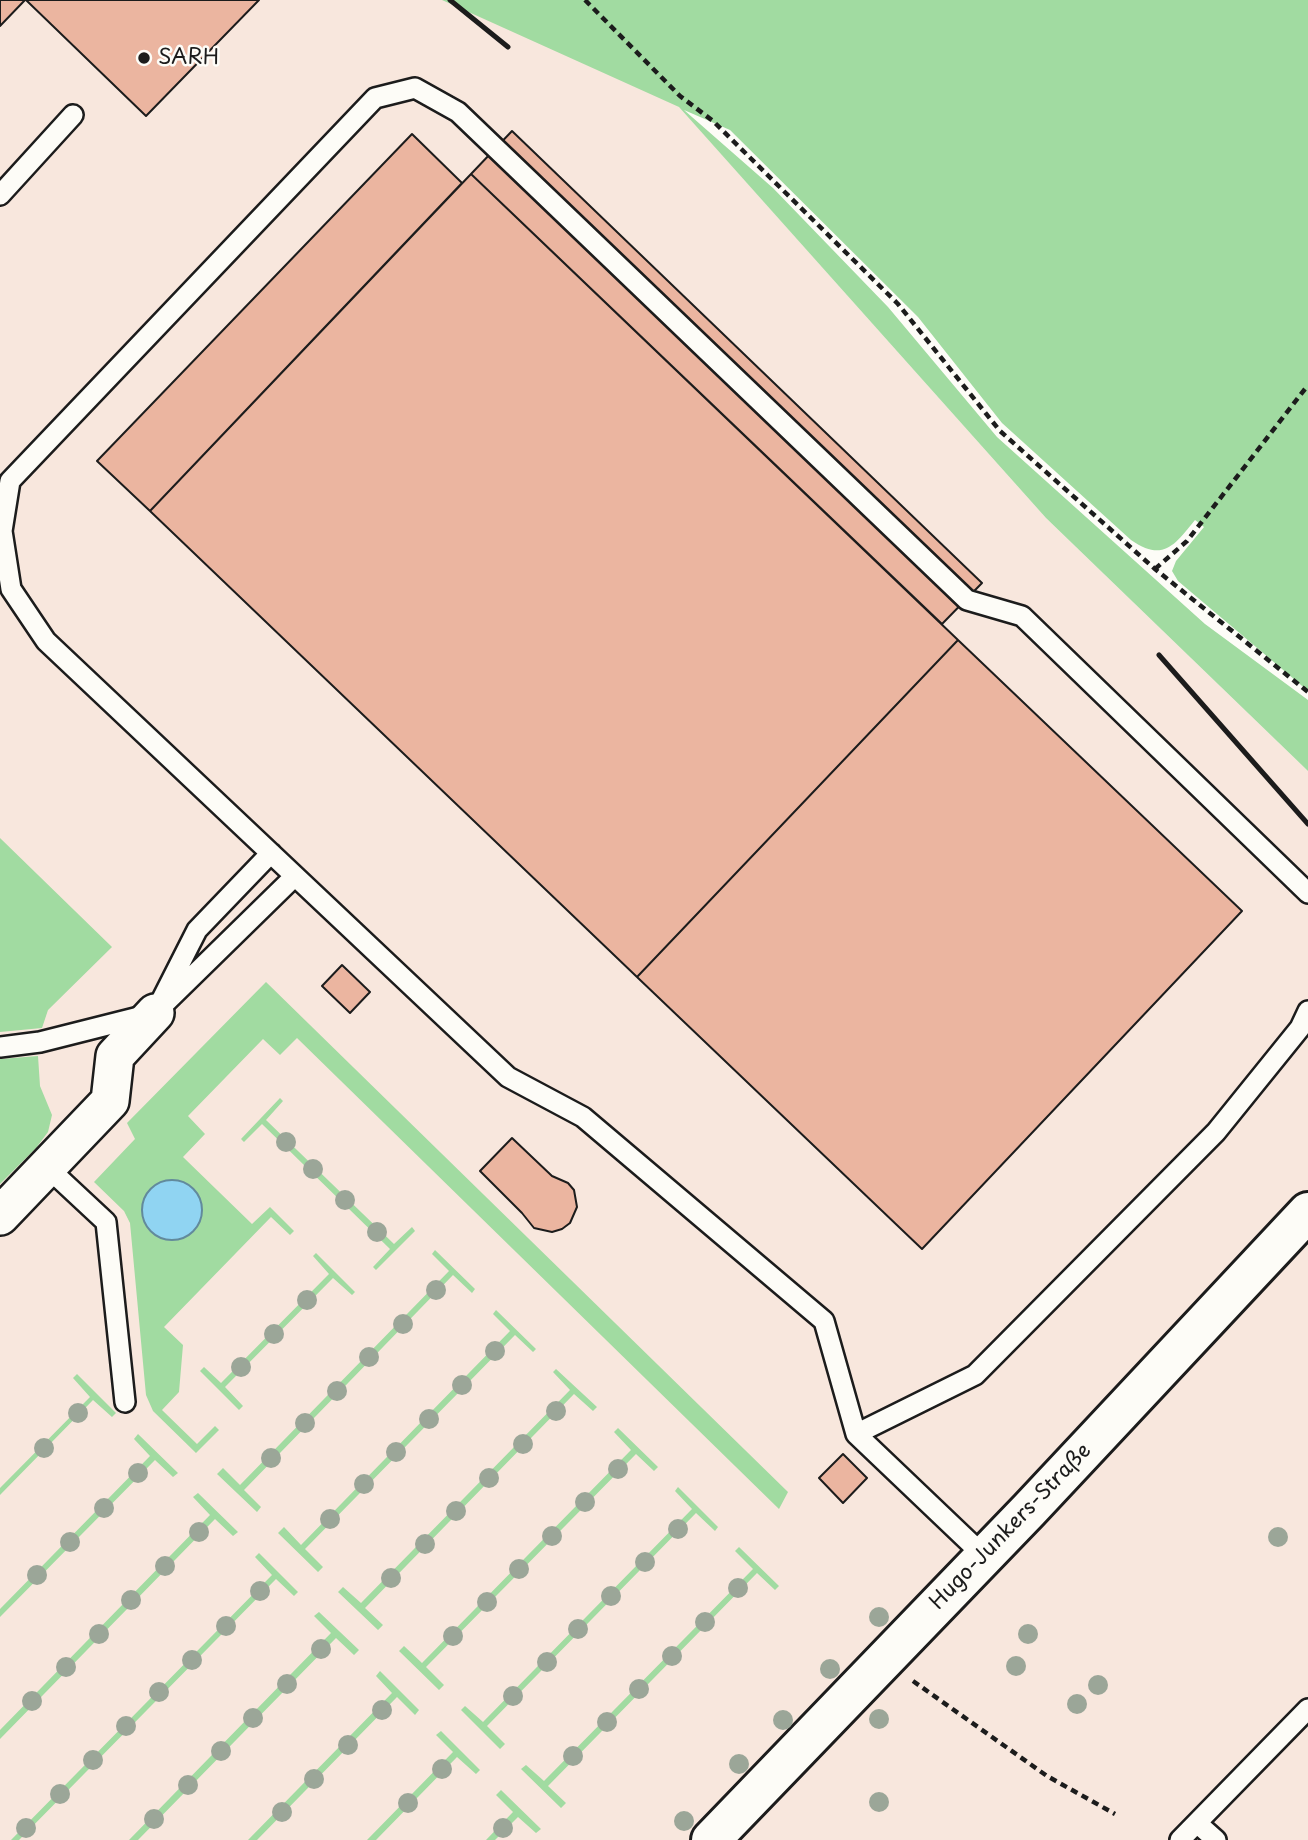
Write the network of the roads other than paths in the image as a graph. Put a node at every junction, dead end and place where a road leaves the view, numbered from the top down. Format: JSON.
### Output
{"nodes":[{"id":1,"x":73,"y":115,"type":"dead end"},
{"id":2,"x":0,"y":195,"type":"edge"},
{"id":3,"x":271,"y":853,"type":"junction"},
{"id":4,"x":295,"y":876,"type":"junction"},
{"id":5,"x":1308,"y":892,"type":"edge"},
{"id":6,"x":1308,"y":1011,"type":"edge"},
{"id":7,"x":155,"y":1013,"type":"junction"},
{"id":8,"x":0,"y":1047,"type":"edge"},
{"id":9,"x":47,"y":1167,"type":"junction"},
{"id":10,"x":1308,"y":1212,"type":"edge"},
{"id":11,"x":0,"y":1216,"type":"edge"},
{"id":12,"x":125,"y":1402,"type":"dead end"},
{"id":13,"x":856,"y":1434,"type":"junction"},
{"id":14,"x":984,"y":1556,"type":"junction"},
{"id":15,"x":1308,"y":1709,"type":"edge"},
{"id":16,"x":1197,"y":1822,"type":"junction"},
{"id":17,"x":711,"y":1840,"type":"edge"},
{"id":18,"x":1180,"y":1840,"type":"edge"},
{"id":19,"x":1216,"y":1840,"type":"edge"}],
"edges":[{"from":1,"to":2,"type":"lane"},
{"from":3,"to":4,"type":"lane"},
{"from":3,"to":5,"type":"lane"},
{"from":3,"to":7,"type":"lane"},
{"from":4,"to":7,"type":"lane"},
{"from":4,"to":13,"type":"lane"},
{"from":6,"to":13,"type":"lane"},
{"from":7,"to":8,"type":"lane"},
{"from":7,"to":9,"type":"street"},
{"from":9,"to":11,"type":"street"},
{"from":9,"to":12,"type":"lane"},
{"from":10,"to":14,"type":"street","name":"Hugo-Junkers-Straße"},
{"from":13,"to":14,"type":"lane"},
{"from":14,"to":17,"type":"street","name":"Hugo-Junkers-Straße"},
{"from":15,"to":16,"type":"lane"},
{"from":16,"to":18,"type":"lane"},
{"from":16,"to":19,"type":"lane"}]}
